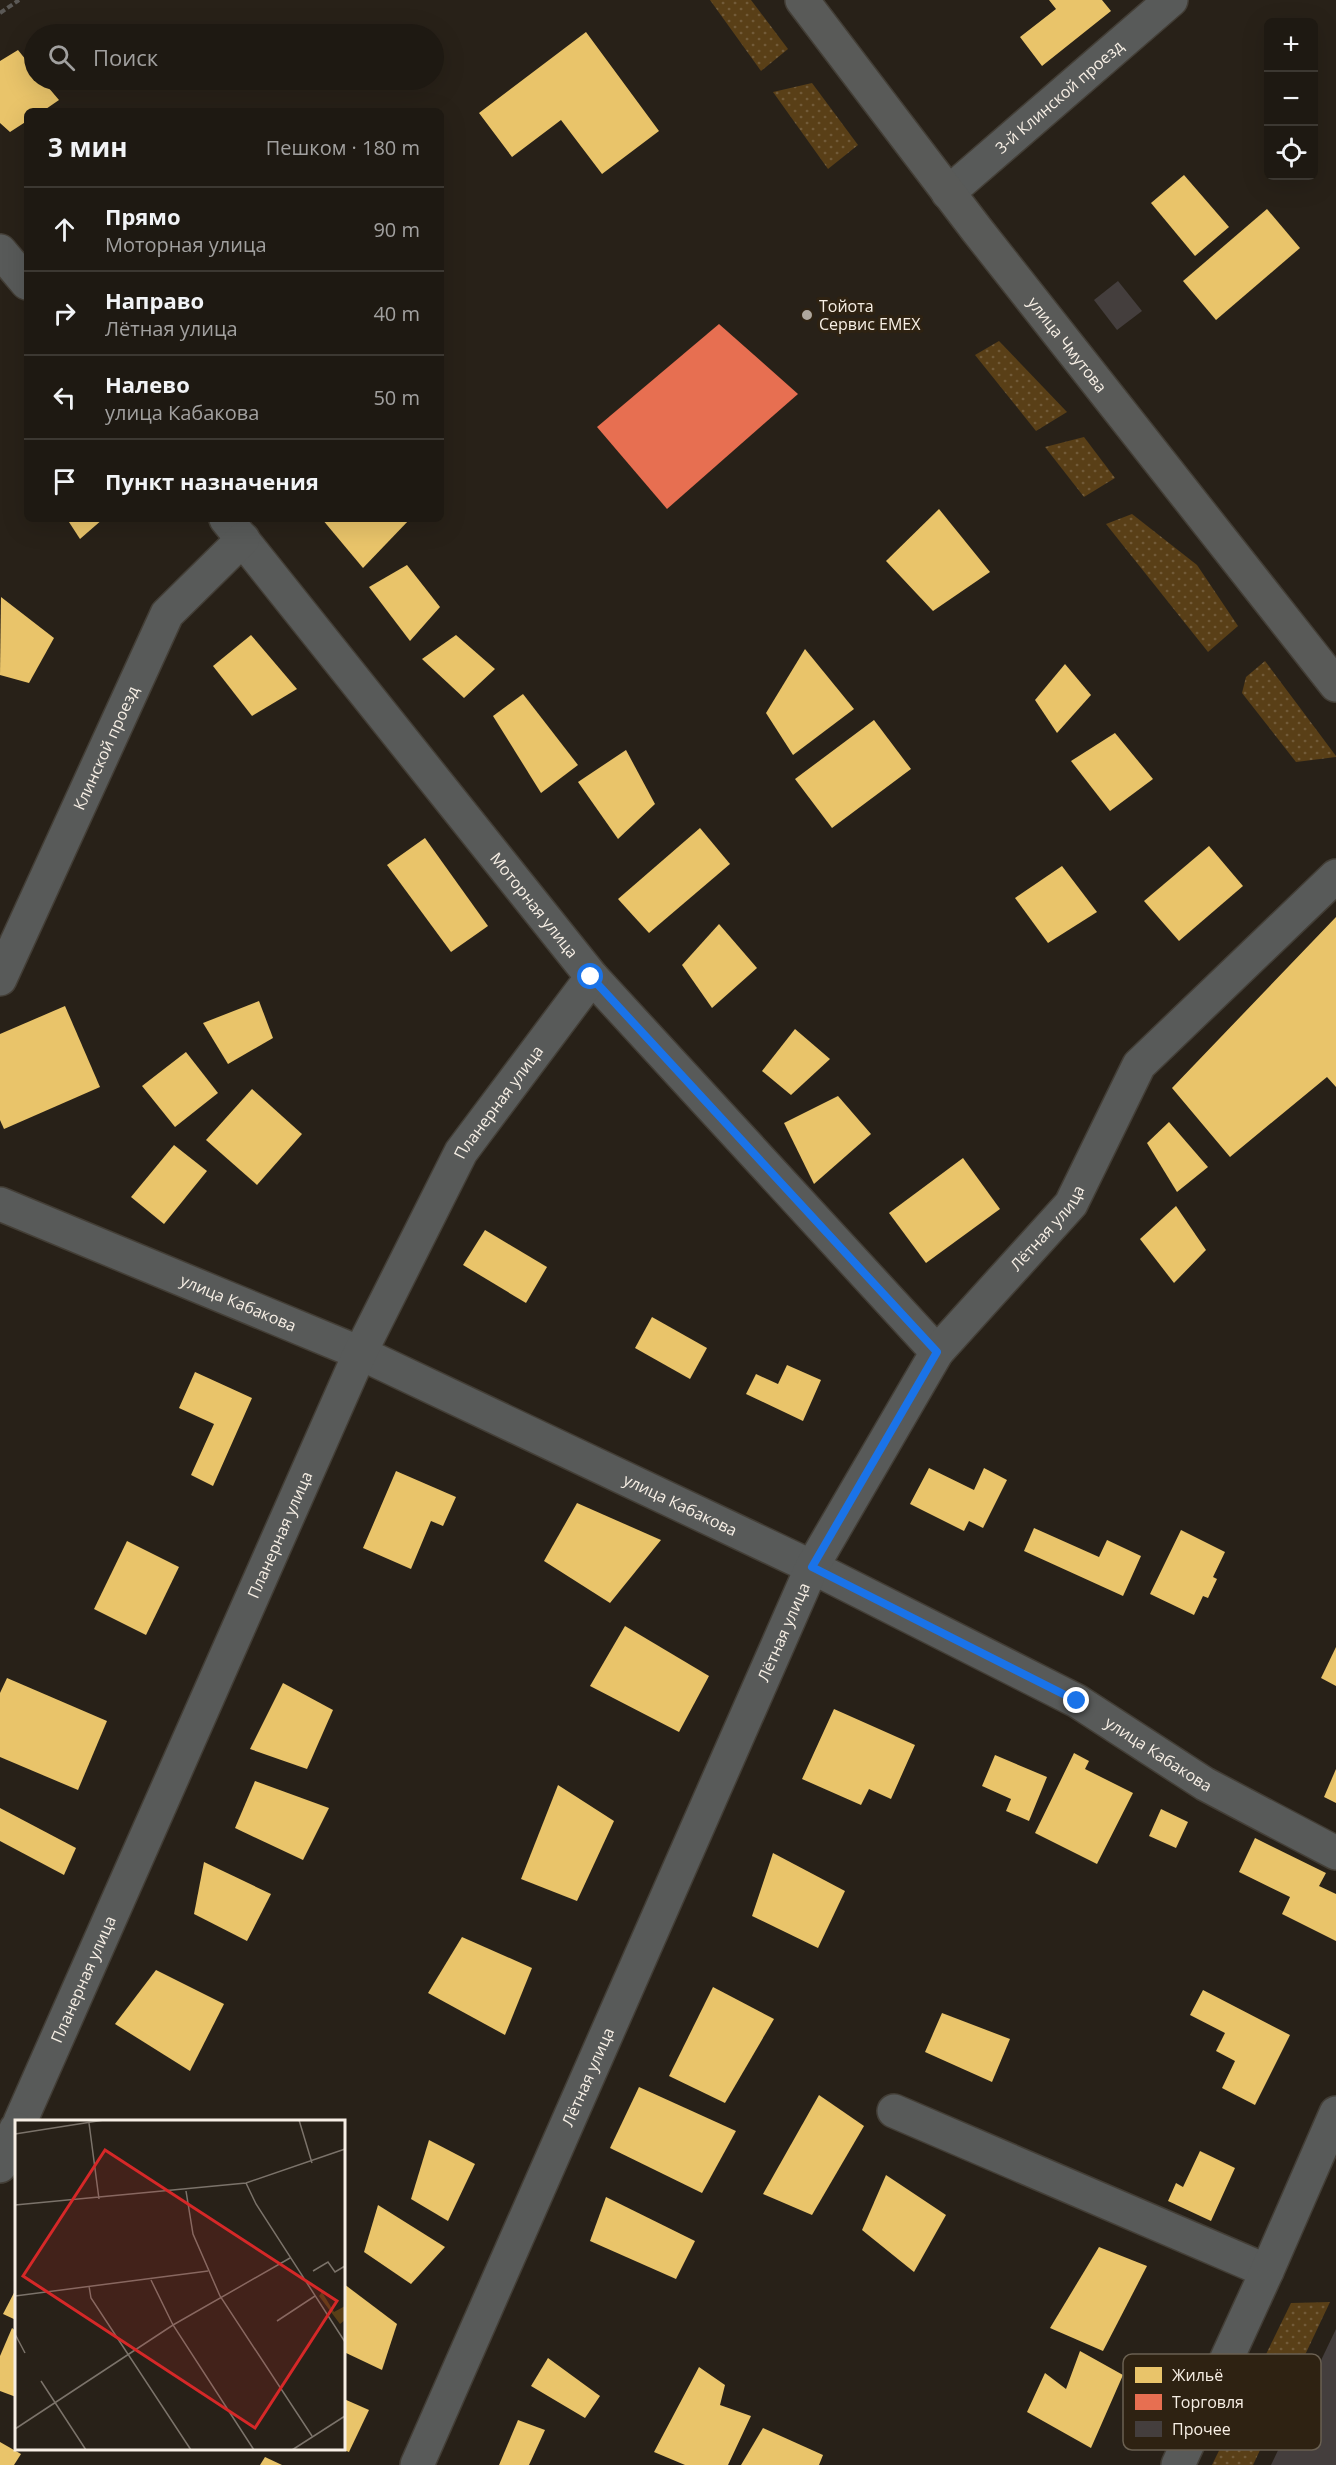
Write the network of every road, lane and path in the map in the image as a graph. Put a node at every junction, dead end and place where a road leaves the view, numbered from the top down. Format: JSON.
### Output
{"nodes":[{"id":1,"x":19,"y":0,"type":"edge"},
{"id":2,"x":802,"y":0,"type":"edge"},
{"id":3,"x":1171,"y":0,"type":"edge"},
{"id":4,"x":0,"y":13,"type":"edge"},
{"id":5,"x":948,"y":193,"type":"junction"},
{"id":6,"x":0,"y":251,"type":"edge"},
{"id":7,"x":24,"y":279,"type":"edge"},
{"id":8,"x":235,"y":529,"type":"edge"},
{"id":9,"x":1336,"y":685,"type":"edge"},
{"id":10,"x":1336,"y":876,"type":"edge"},
{"id":11,"x":591,"y":977,"type":"junction"},
{"id":12,"x":0,"y":978,"type":"edge"},
{"id":13,"x":0,"y":1204,"type":"edge"},
{"id":14,"x":937,"y":1352,"type":"junction"},
{"id":15,"x":360,"y":1353,"type":"junction"},
{"id":16,"x":812,"y":1567,"type":"junction"},
{"id":17,"x":1336,"y":1854,"type":"edge"},
{"id":18,"x":894,"y":2112,"type":"dead end"},
{"id":19,"x":1336,"y":2113,"type":"edge"},
{"id":20,"x":20,"y":2120,"type":"edge"},
{"id":21,"x":15,"y":2131,"type":"edge"},
{"id":22,"x":0,"y":2166,"type":"edge"},
{"id":23,"x":1267,"y":2271,"type":"junction"},
{"id":24,"x":1229,"y":2354,"type":"edge"},
{"id":25,"x":1185,"y":2450,"type":"edge"},
{"id":26,"x":417,"y":2465,"type":"edge"},
{"id":27,"x":1178,"y":2465,"type":"edge"}],
"edges":[{"from":1,"to":4,"type":"path"},
{"from":2,"to":5,"type":"main road","name":"улица Чмутова"},
{"from":3,"to":5,"type":"street","name":"3-й Клинской проезд"},
{"from":5,"to":9,"type":"main road","name":"улица Чмутова"},
{"from":6,"to":7,"type":"street"},
{"from":8,"to":11,"type":"street","name":"Моторная улица"},
{"from":8,"to":12,"type":"street","name":"Клинской проезд"},
{"from":10,"to":14,"type":"street","name":"Лётная улица"},
{"from":11,"to":14,"type":"street","name":"Моторная улица"},
{"from":11,"to":15,"type":"street","name":"Планерная улица"},
{"from":13,"to":15,"type":"street","name":"улица Кабакова"},
{"from":14,"to":16,"type":"street","name":"Лётная улица"},
{"from":15,"to":16,"type":"street","name":"улица Кабакова"},
{"from":15,"to":20,"type":"street","name":"Планерная улица"},
{"from":16,"to":17,"type":"street","name":"улица Кабакова"},
{"from":16,"to":26,"type":"street","name":"Лётная улица"},
{"from":18,"to":23,"type":"street"},
{"from":19,"to":23,"type":"street"},
{"from":21,"to":22,"type":"street"},
{"from":23,"to":24,"type":"street"},
{"from":25,"to":27,"type":"street"}]}
